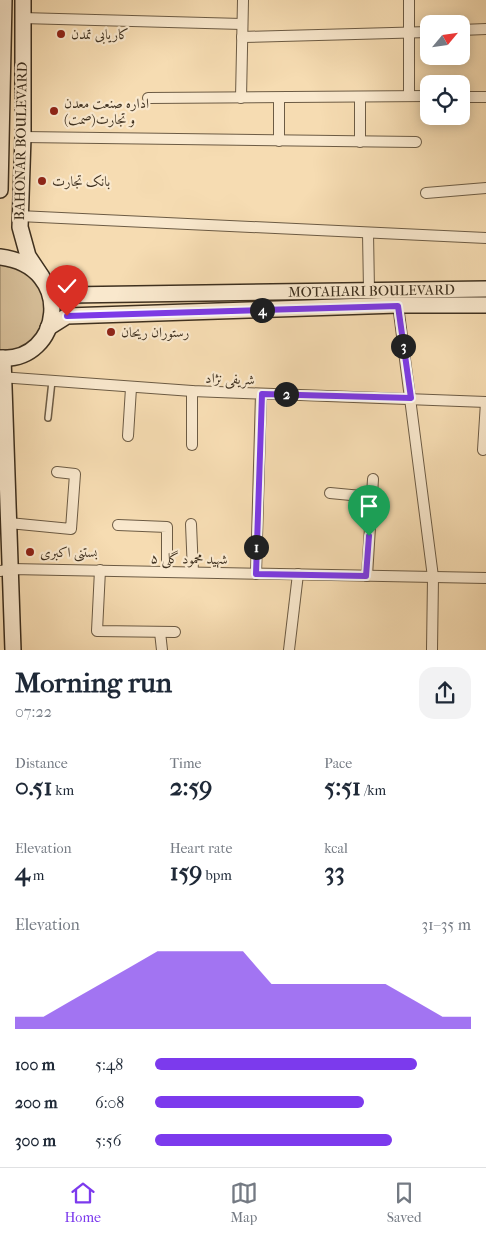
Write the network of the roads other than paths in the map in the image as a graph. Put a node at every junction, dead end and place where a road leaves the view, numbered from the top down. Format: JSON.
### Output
{"nodes":[{"id":1,"x":4,"y":0,"type":"edge"},
{"id":2,"x":22,"y":0,"type":"edge"},
{"id":3,"x":243,"y":0,"type":"edge"},
{"id":4,"x":409,"y":0,"type":"edge"},
{"id":5,"x":22,"y":18,"type":"junction"},
{"id":6,"x":242,"y":24,"type":"junction"},
{"id":7,"x":470,"y":30,"type":"edge"},
{"id":8,"x":486,"y":30,"type":"edge"},
{"id":9,"x":409,"y":32,"type":"junction"},
{"id":10,"x":420,"y":32,"type":"edge"},
{"id":11,"x":242,"y":37,"type":"junction"},
{"id":12,"x":1,"y":70,"type":"edge"},
{"id":13,"x":409,"y":96,"type":"junction"},
{"id":14,"x":420,"y":96,"type":"edge"},
{"id":15,"x":470,"y":96,"type":"edge"},
{"id":16,"x":360,"y":97,"type":"junction"},
{"id":17,"x":486,"y":97,"type":"edge"},
{"id":18,"x":148,"y":98,"type":"dead end"},
{"id":19,"x":241,"y":98,"type":"junction"},
{"id":20,"x":279,"y":98,"type":"junction"},
{"id":21,"x":23,"y":137,"type":"junction"},
{"id":22,"x":278,"y":141,"type":"junction"},
{"id":23,"x":360,"y":142,"type":"junction"},
{"id":24,"x":416,"y":142,"type":"dead end"},
{"id":25,"x":486,"y":188,"type":"edge"},
{"id":26,"x":0,"y":190,"type":"edge"},
{"id":27,"x":426,"y":193,"type":"dead end"},
{"id":28,"x":19,"y":216,"type":"junction"},
{"id":29,"x":368,"y":233,"type":"junction"},
{"id":30,"x":486,"y":238,"type":"edge"},
{"id":31,"x":0,"y":257,"type":"edge"},
{"id":32,"x":42,"y":277,"type":"junction"},
{"id":33,"x":486,"y":289,"type":"edge"},
{"id":34,"x":370,"y":290,"type":"junction"},
{"id":35,"x":50,"y":291,"type":"junction"},
{"id":36,"x":486,"y":305,"type":"edge"},
{"id":37,"x":398,"y":306,"type":"junction"},
{"id":38,"x":48,"y":328,"type":"junction"},
{"id":39,"x":2,"y":358,"type":"edge"},
{"id":40,"x":1,"y":377,"type":"edge"},
{"id":41,"x":52,"y":381,"type":"junction"},
{"id":42,"x":131,"y":388,"type":"junction"},
{"id":43,"x":192,"y":391,"type":"junction"},
{"id":44,"x":262,"y":394,"type":"junction"},
{"id":45,"x":411,"y":398,"type":"junction"},
{"id":46,"x":486,"y":402,"type":"edge"},
{"id":47,"x":48,"y":418,"type":"dead end"},
{"id":48,"x":128,"y":436,"type":"dead end"},
{"id":49,"x":192,"y":445,"type":"dead end"},
{"id":50,"x":483,"y":450,"type":"dead end"},
{"id":51,"x":56,"y":472,"type":"dead end"},
{"id":52,"x":373,"y":479,"type":"dead end"},
{"id":53,"x":330,"y":493,"type":"dead end"},
{"id":54,"x":372,"y":497,"type":"junction"},
{"id":55,"x":10,"y":523,"type":"junction"},
{"id":56,"x":191,"y":524,"type":"dead end"},
{"id":57,"x":118,"y":525,"type":"dead end"},
{"id":58,"x":6,"y":570,"type":"edge"},
{"id":59,"x":100,"y":570,"type":"junction"},
{"id":60,"x":167,"y":572,"type":"junction"},
{"id":61,"x":193,"y":572,"type":"junction"},
{"id":62,"x":256,"y":574,"type":"junction"},
{"id":63,"x":298,"y":574,"type":"junction"},
{"id":64,"x":366,"y":576,"type":"junction"},
{"id":65,"x":433,"y":577,"type":"junction"},
{"id":66,"x":486,"y":578,"type":"edge"},
{"id":67,"x":160,"y":632,"type":"junction"},
{"id":68,"x":175,"y":632,"type":"dead end"},
{"id":69,"x":13,"y":650,"type":"edge"},
{"id":70,"x":162,"y":650,"type":"edge"},
{"id":71,"x":289,"y":650,"type":"edge"},
{"id":72,"x":432,"y":650,"type":"edge"}],
"edges":[{"from":1,"to":12,"type":"main road","name":"BAHONAR BOULEVARD"},
{"from":2,"to":5,"type":"main road","name":"BAHONAR BOULEVARD"},
{"from":3,"to":6,"type":"street"},
{"from":4,"to":9,"type":"street"},
{"from":5,"to":6,"type":"street"},
{"from":5,"to":21,"type":"main road","name":"BAHONAR BOULEVARD"},
{"from":6,"to":11,"type":"street"},
{"from":7,"to":8,"type":"street"},
{"from":9,"to":10,"type":"street"},
{"from":9,"to":11,"type":"street"},
{"from":9,"to":13,"type":"street"},
{"from":11,"to":19,"type":"street"},
{"from":12,"to":26,"type":"main road","name":"BAHONAR BOULEVARD"},
{"from":13,"to":14,"type":"street"},
{"from":13,"to":16,"type":"street"},
{"from":15,"to":17,"type":"street"},
{"from":16,"to":20,"type":"street"},
{"from":16,"to":23,"type":"street"},
{"from":18,"to":19,"type":"street"},
{"from":19,"to":20,"type":"street"},
{"from":20,"to":22,"type":"street"},
{"from":21,"to":22,"type":"street"},
{"from":21,"to":28,"type":"main road","name":"BAHONAR BOULEVARD"},
{"from":22,"to":23,"type":"street"},
{"from":23,"to":24,"type":"street"},
{"from":25,"to":27,"type":"street"},
{"from":28,"to":29,"type":"street"},
{"from":28,"to":32,"type":"main road","name":"BAHONAR BOULEVARD"},
{"from":29,"to":30,"type":"street"},
{"from":29,"to":34,"type":"street"},
{"from":31,"to":32,"type":"main road"},
{"from":32,"to":35,"type":"main road","name":"BAHONAR BOULEVARD"},
{"from":33,"to":34,"type":"main road","name":"MOTAHARI BOULEVARD"},
{"from":34,"to":35,"type":"main road","name":"MOTAHARI BOULEVARD"},
{"from":35,"to":38,"type":"main road"},
{"from":36,"to":37,"type":"main road","name":"MOTAHARI BOULEVARD"},
{"from":37,"to":38,"type":"main road","name":"MOTAHARI BOULEVARD"},
{"from":37,"to":45,"type":"street"},
{"from":38,"to":39,"type":"main road"},
{"from":39,"to":40,"type":"main road"},
{"from":40,"to":41,"type":"street","name":"شریفی نژاد"},
{"from":40,"to":55,"type":"main road"},
{"from":41,"to":42,"type":"street","name":"شریفی نژاد"},
{"from":41,"to":47,"type":"lane"},
{"from":42,"to":43,"type":"street","name":"شریفی نژاد"},
{"from":42,"to":48,"type":"street"},
{"from":43,"to":44,"type":"street","name":"شریفی نژاد"},
{"from":43,"to":49,"type":"street"},
{"from":44,"to":45,"type":"street","name":"شریفی نژاد"},
{"from":44,"to":62,"type":"street"},
{"from":45,"to":46,"type":"street","name":"شریفی نژاد"},
{"from":45,"to":65,"type":"street"},
{"from":46,"to":50,"type":"street"},
{"from":51,"to":55,"type":"street"},
{"from":52,"to":54,"type":"street"},
{"from":53,"to":54,"type":"street"},
{"from":54,"to":64,"type":"street"},
{"from":55,"to":58,"type":"main road"},
{"from":56,"to":61,"type":"street"},
{"from":57,"to":60,"type":"street"},
{"from":58,"to":59,"type":"street","name":"شهید محمود گلی ۵"},
{"from":58,"to":69,"type":"main road"},
{"from":59,"to":60,"type":"street","name":"شهید محمود گلی ۵"},
{"from":59,"to":67,"type":"street"},
{"from":60,"to":61,"type":"street","name":"شهید محمود گلی ۵"},
{"from":61,"to":62,"type":"street","name":"شهید محمود گلی ۵"},
{"from":62,"to":63,"type":"street","name":"شهید محمود گلی ۵"},
{"from":63,"to":64,"type":"street","name":"شهید محمود گلی ۵"},
{"from":63,"to":71,"type":"street"},
{"from":64,"to":65,"type":"street","name":"شهید محمود گلی ۵"},
{"from":65,"to":66,"type":"street","name":"شهید محمود گلی ۵"},
{"from":65,"to":72,"type":"street"},
{"from":67,"to":68,"type":"street"},
{"from":67,"to":70,"type":"street"}]}
